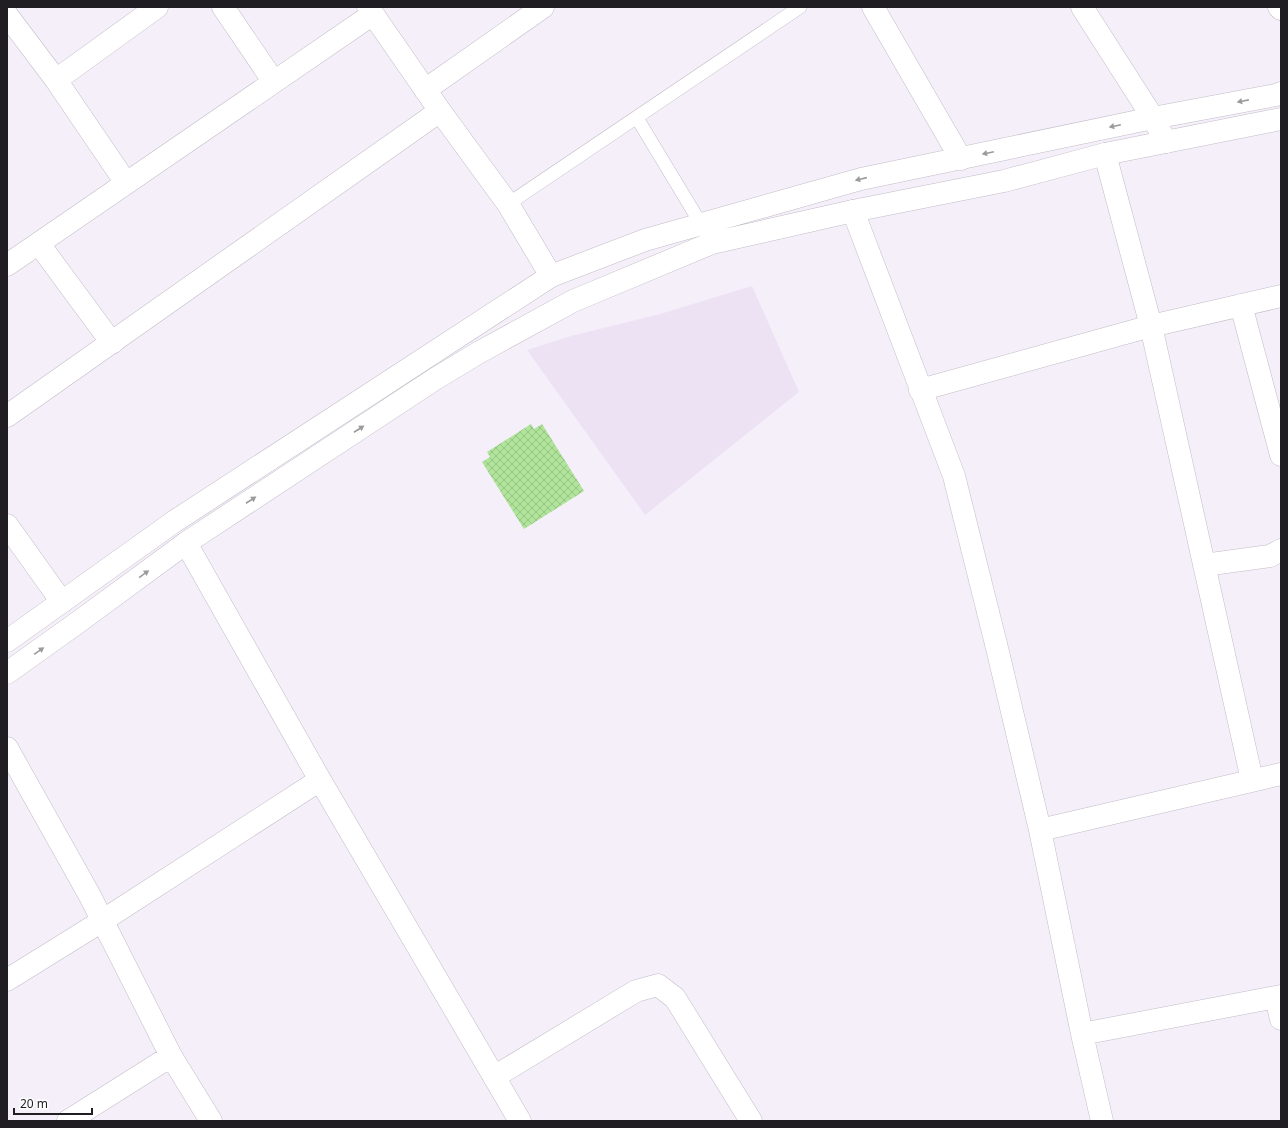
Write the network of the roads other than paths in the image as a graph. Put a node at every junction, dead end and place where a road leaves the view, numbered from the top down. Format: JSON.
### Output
{"nodes":[{"id":1,"x":223,"y":7,"type":"edge"},
{"id":2,"x":543,"y":7,"type":"edge"},
{"id":3,"x":800,"y":7,"type":"edge"},
{"id":4,"x":873,"y":7,"type":"edge"},
{"id":5,"x":1082,"y":7,"type":"edge"},
{"id":6,"x":152,"y":8,"type":"edge"},
{"id":7,"x":370,"y":10,"type":"edge"},
{"id":8,"x":7,"y":15,"type":"edge"},
{"id":9,"x":56,"y":80,"type":"junction"},
{"id":10,"x":274,"y":82,"type":"junction"},
{"id":11,"x":425,"y":90,"type":"junction"},
{"id":12,"x":1281,"y":93,"type":"edge"},
{"id":13,"x":440,"y":111,"type":"junction"},
{"id":14,"x":637,"y":118,"type":"junction"},
{"id":15,"x":1153,"y":118,"type":"junction"},
{"id":16,"x":1281,"y":119,"type":"edge"},
{"id":17,"x":1166,"y":142,"type":"junction"},
{"id":18,"x":1105,"y":154,"type":"junction"},
{"id":19,"x":961,"y":159,"type":"junction"},
{"id":20,"x":126,"y":183,"type":"junction"},
{"id":21,"x":508,"y":204,"type":"junction"},
{"id":22,"x":853,"y":211,"type":"junction"},
{"id":23,"x":701,"y":224,"type":"junction"},
{"id":24,"x":39,"y":244,"type":"junction"},
{"id":25,"x":7,"y":265,"type":"edge"},
{"id":26,"x":551,"y":276,"type":"junction"},
{"id":27,"x":1281,"y":296,"type":"edge"},
{"id":28,"x":1241,"y":305,"type":"junction"},
{"id":29,"x":1151,"y":326,"type":"junction"},
{"id":30,"x":112,"y":343,"type":"junction"},
{"id":31,"x":920,"y":390,"type":"junction"},
{"id":32,"x":7,"y":416,"type":"edge"},
{"id":33,"x":1281,"y":455,"type":"edge"},
{"id":34,"x":7,"y":525,"type":"edge"},
{"id":35,"x":186,"y":543,"type":"junction"},
{"id":36,"x":1281,"y":550,"type":"edge"},
{"id":37,"x":1204,"y":565,"type":"junction"},
{"id":38,"x":62,"y":602,"type":"junction"},
{"id":39,"x":7,"y":641,"type":"edge"},
{"id":40,"x":7,"y":674,"type":"edge"},
{"id":41,"x":7,"y":748,"type":"edge"},
{"id":42,"x":1281,"y":774,"type":"edge"},
{"id":43,"x":320,"y":780,"type":"junction"},
{"id":44,"x":1252,"y":780,"type":"junction"},
{"id":45,"x":1040,"y":830,"type":"junction"},
{"id":46,"x":102,"y":921,"type":"junction"},
{"id":47,"x":7,"y":980,"type":"edge"},
{"id":48,"x":1278,"y":997,"type":"edge"},
{"id":49,"x":1281,"y":1019,"type":"edge"},
{"id":50,"x":1082,"y":1034,"type":"junction"},
{"id":51,"x":171,"y":1056,"type":"junction"},
{"id":52,"x":494,"y":1077,"type":"junction"},
{"id":53,"x":68,"y":1121,"type":"edge"},
{"id":54,"x":212,"y":1121,"type":"edge"},
{"id":55,"x":520,"y":1121,"type":"edge"},
{"id":56,"x":751,"y":1121,"type":"edge"},
{"id":57,"x":1102,"y":1121,"type":"edge"}],
"edges":[{"from":1,"to":10,"type":"street"},
{"from":2,"to":11,"type":"street"},
{"from":3,"to":14,"type":"lane"},
{"from":4,"to":19,"type":"street"},
{"from":5,"to":15,"type":"street"},
{"from":6,"to":9,"type":"street"},
{"from":7,"to":10,"type":"street"},
{"from":7,"to":11,"type":"street"},
{"from":8,"to":9,"type":"street"},
{"from":9,"to":20,"type":"street"},
{"from":10,"to":20,"type":"street"},
{"from":11,"to":13,"type":"street"},
{"from":12,"to":15,"type":"street","one_way":true},
{"from":13,"to":21,"type":"street"},
{"from":13,"to":30,"type":"street"},
{"from":14,"to":21,"type":"lane"},
{"from":14,"to":23,"type":"lane"},
{"from":15,"to":17,"type":"street"},
{"from":15,"to":19,"type":"street","one_way":true},
{"from":16,"to":17,"type":"street"},
{"from":17,"to":18,"type":"street"},
{"from":18,"to":22,"type":"street"},
{"from":18,"to":29,"type":"street"},
{"from":19,"to":23,"type":"street","one_way":true},
{"from":20,"to":24,"type":"street"},
{"from":21,"to":26,"type":"street"},
{"from":22,"to":31,"type":"street"},
{"from":35,"to":22,"type":"street","one_way":true},
{"from":23,"to":26,"type":"street"},
{"from":24,"to":25,"type":"street"},
{"from":24,"to":30,"type":"street"},
{"from":26,"to":38,"type":"street"},
{"from":27,"to":28,"type":"street"},
{"from":28,"to":29,"type":"street"},
{"from":28,"to":33,"type":"street"},
{"from":29,"to":31,"type":"street"},
{"from":29,"to":37,"type":"street"},
{"from":30,"to":32,"type":"street"},
{"from":31,"to":45,"type":"street"},
{"from":34,"to":38,"type":"street"},
{"from":40,"to":35,"type":"street","one_way":true},
{"from":35,"to":43,"type":"street"},
{"from":36,"to":37,"type":"street"},
{"from":37,"to":44,"type":"street"},
{"from":38,"to":39,"type":"street"},
{"from":41,"to":46,"type":"street"},
{"from":42,"to":44,"type":"street"},
{"from":43,"to":46,"type":"street"},
{"from":43,"to":52,"type":"street"},
{"from":44,"to":45,"type":"street"},
{"from":45,"to":50,"type":"street"},
{"from":46,"to":47,"type":"street"},
{"from":46,"to":51,"type":"street"},
{"from":48,"to":49,"type":"street"},
{"from":48,"to":50,"type":"street"},
{"from":50,"to":57,"type":"street"},
{"from":51,"to":53,"type":"street"},
{"from":51,"to":54,"type":"street"},
{"from":52,"to":55,"type":"street"},
{"from":52,"to":56,"type":"street"}]}
